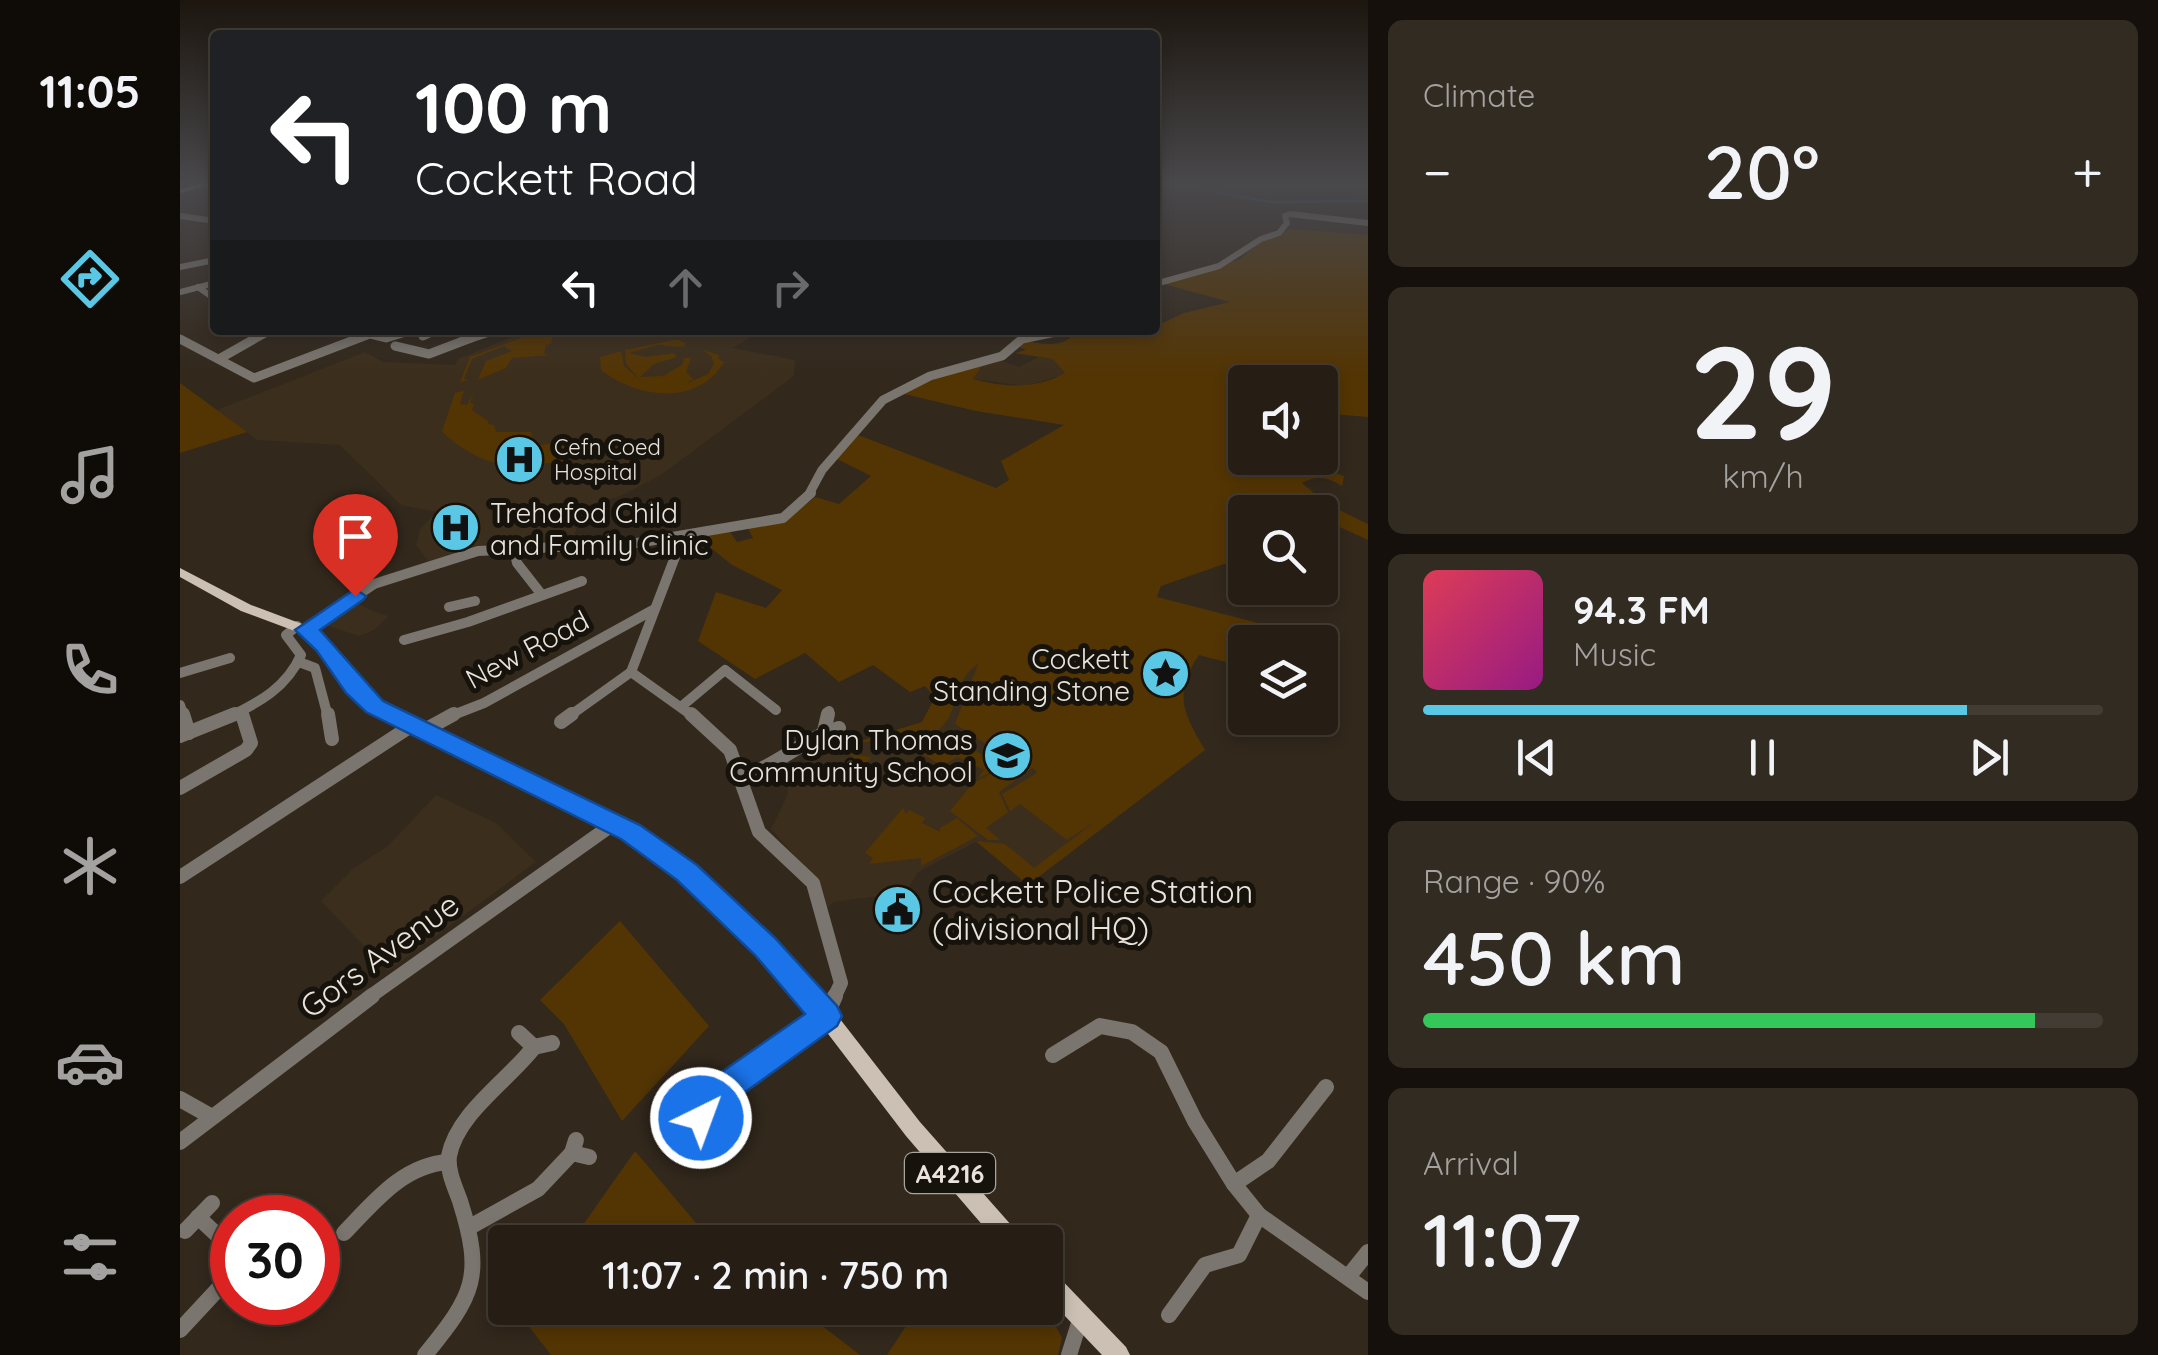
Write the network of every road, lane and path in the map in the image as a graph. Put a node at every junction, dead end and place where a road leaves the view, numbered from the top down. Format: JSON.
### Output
{"nodes":[{"id":1,"x":1247,"y":247,"type":"edge"},
{"id":2,"x":210,"y":261,"type":"edge"},
{"id":3,"x":180,"y":267,"type":"edge"},
{"id":4,"x":1160,"y":283,"type":"edge"},
{"id":5,"x":210,"y":284,"type":"edge"},
{"id":6,"x":198,"y":287,"type":"junction"},
{"id":7,"x":180,"y":292,"type":"edge"},
{"id":8,"x":210,"y":295,"type":"edge"},
{"id":9,"x":261,"y":335,"type":"edge"},
{"id":10,"x":268,"y":335,"type":"edge"},
{"id":11,"x":356,"y":335,"type":"edge"},
{"id":12,"x":465,"y":335,"type":"edge"},
{"id":13,"x":480,"y":335,"type":"edge"},
{"id":14,"x":1041,"y":335,"type":"edge"},
{"id":15,"x":180,"y":338,"type":"edge"},
{"id":16,"x":471,"y":338,"type":"junction"},
{"id":17,"x":274,"y":342,"type":"dead end"},
{"id":18,"x":395,"y":346,"type":"dead end"},
{"id":19,"x":219,"y":359,"type":"junction"},
{"id":20,"x":683,"y":536,"type":"junction"},
{"id":21,"x":514,"y":550,"type":"junction"},
{"id":22,"x":180,"y":572,"type":"edge"},
{"id":23,"x":582,"y":581,"type":"dead end"},
{"id":24,"x":542,"y":595,"type":"junction"},
{"id":25,"x":475,"y":601,"type":"dead end"},
{"id":26,"x":654,"y":610,"type":"junction"},
{"id":27,"x":468,"y":622,"type":"junction"},
{"id":28,"x":296,"y":630,"type":"junction"},
{"id":29,"x":404,"y":640,"type":"dead end"},
{"id":30,"x":230,"y":658,"type":"dead end"},
{"id":31,"x":299,"y":662,"type":"junction"},
{"id":32,"x":180,"y":663,"type":"edge"},
{"id":33,"x":195,"y":669,"type":"junction"},
{"id":34,"x":631,"y":672,"type":"junction"},
{"id":35,"x":180,"y":673,"type":"edge"},
{"id":36,"x":180,"y":706,"type":"edge"},
{"id":37,"x":682,"y":706,"type":"junction"},
{"id":38,"x":776,"y":710,"type":"dead end"},
{"id":39,"x":829,"y":711,"type":"dead end"},
{"id":40,"x":241,"y":712,"type":"junction"},
{"id":41,"x":561,"y":722,"type":"dead end"},
{"id":42,"x":839,"y":728,"type":"dead end"},
{"id":43,"x":417,"y":729,"type":"junction"},
{"id":44,"x":824,"y":731,"type":"junction"},
{"id":45,"x":185,"y":735,"type":"edge"},
{"id":46,"x":332,"y":738,"type":"dead end"},
{"id":47,"x":741,"y":777,"type":"junction"},
{"id":48,"x":180,"y":788,"type":"edge"},
{"id":49,"x":616,"y":822,"type":"junction"},
{"id":50,"x":180,"y":878,"type":"edge"},
{"id":51,"x":826,"y":1016,"type":"junction"},
{"id":52,"x":519,"y":1033,"type":"dead end"},
{"id":53,"x":1053,"y":1055,"type":"dead end"},
{"id":54,"x":1326,"y":1087,"type":"dead end"},
{"id":55,"x":180,"y":1099,"type":"edge"},
{"id":56,"x":212,"y":1117,"type":"junction"},
{"id":57,"x":180,"y":1142,"type":"edge"},
{"id":58,"x":720,"y":1145,"type":"dead end"},
{"id":59,"x":579,"y":1150,"type":"dead end"},
{"id":60,"x":448,"y":1162,"type":"junction"},
{"id":61,"x":1234,"y":1184,"type":"junction"},
{"id":62,"x":210,"y":1205,"type":"edge"},
{"id":63,"x":1259,"y":1215,"type":"junction"},
{"id":64,"x":198,"y":1217,"type":"junction"},
{"id":65,"x":996,"y":1225,"type":"edge"},
{"id":66,"x":210,"y":1228,"type":"edge"},
{"id":67,"x":468,"y":1228,"type":"junction"},
{"id":68,"x":185,"y":1232,"type":"dead end"},
{"id":69,"x":344,"y":1233,"type":"dead end"},
{"id":70,"x":1368,"y":1252,"type":"edge"},
{"id":71,"x":1348,"y":1277,"type":"junction"},
{"id":72,"x":1368,"y":1292,"type":"edge"},
{"id":73,"x":210,"y":1298,"type":"edge"},
{"id":74,"x":1063,"y":1298,"type":"edge"},
{"id":75,"x":1169,"y":1315,"type":"dead end"},
{"id":76,"x":1081,"y":1318,"type":"junction"},
{"id":77,"x":180,"y":1330,"type":"edge"},
{"id":78,"x":425,"y":1355,"type":"edge"},
{"id":79,"x":1069,"y":1355,"type":"edge"},
{"id":80,"x":1118,"y":1355,"type":"edge"}],
"edges":[{"from":1,"to":4,"type":"street"},
{"from":2,"to":3,"type":"street"},
{"from":5,"to":6,"type":"street"},
{"from":6,"to":7,"type":"street"},
{"from":6,"to":8,"type":"street"},
{"from":9,"to":19,"type":"street"},
{"from":10,"to":17,"type":"street"},
{"from":11,"to":19,"type":"street"},
{"from":12,"to":16,"type":"street"},
{"from":13,"to":16,"type":"street"},
{"from":14,"to":20,"type":"street"},
{"from":15,"to":19,"type":"street"},
{"from":16,"to":18,"type":"street"},
{"from":20,"to":21,"type":"street"},
{"from":20,"to":26,"type":"street"},
{"from":21,"to":24,"type":"street"},
{"from":21,"to":28,"type":"street"},
{"from":22,"to":28,"type":"main road","number":"A4216"},
{"from":23,"to":24,"type":"street"},
{"from":24,"to":27,"type":"street"},
{"from":25,"to":27,"type":"street"},
{"from":26,"to":34,"type":"street"},
{"from":26,"to":43,"type":"street","name":"New Road"},
{"from":27,"to":29,"type":"street"},
{"from":28,"to":31,"type":"street"},
{"from":28,"to":43,"type":"main road","number":"A4216"},
{"from":30,"to":33,"type":"street"},
{"from":31,"to":40,"type":"street"},
{"from":31,"to":46,"type":"street"},
{"from":32,"to":33,"type":"street"},
{"from":33,"to":35,"type":"street"},
{"from":34,"to":37,"type":"street"},
{"from":34,"to":41,"type":"street"},
{"from":36,"to":45,"type":"street"},
{"from":37,"to":38,"type":"street"},
{"from":37,"to":47,"type":"street"},
{"from":39,"to":44,"type":"street"},
{"from":40,"to":45,"type":"street"},
{"from":40,"to":48,"type":"street"},
{"from":42,"to":44,"type":"street"},
{"from":43,"to":49,"type":"main road","number":"A4216"},
{"from":43,"to":50,"type":"street","name":"New Road"},
{"from":44,"to":47,"type":"street"},
{"from":47,"to":51,"type":"street"},
{"from":49,"to":51,"type":"main road","number":"A4216"},
{"from":49,"to":56,"type":"street","name":"Gors Avenue"},
{"from":51,"to":58,"type":"street"},
{"from":51,"to":65,"type":"main road","number":"A4216"},
{"from":52,"to":60,"type":"street"},
{"from":53,"to":61,"type":"street"},
{"from":54,"to":61,"type":"street"},
{"from":55,"to":56,"type":"street"},
{"from":56,"to":57,"type":"street","name":"Gors Avenue"},
{"from":59,"to":67,"type":"street"},
{"from":60,"to":67,"type":"street"},
{"from":60,"to":69,"type":"street"},
{"from":61,"to":63,"type":"street"},
{"from":62,"to":64,"type":"street"},
{"from":63,"to":71,"type":"street"},
{"from":63,"to":75,"type":"street"},
{"from":64,"to":66,"type":"street"},
{"from":64,"to":68,"type":"street"},
{"from":67,"to":78,"type":"street"},
{"from":70,"to":71,"type":"street"},
{"from":71,"to":72,"type":"street"},
{"from":73,"to":77,"type":"street"},
{"from":74,"to":76,"type":"main road"},
{"from":76,"to":79,"type":"street"},
{"from":76,"to":80,"type":"main road"}]}
